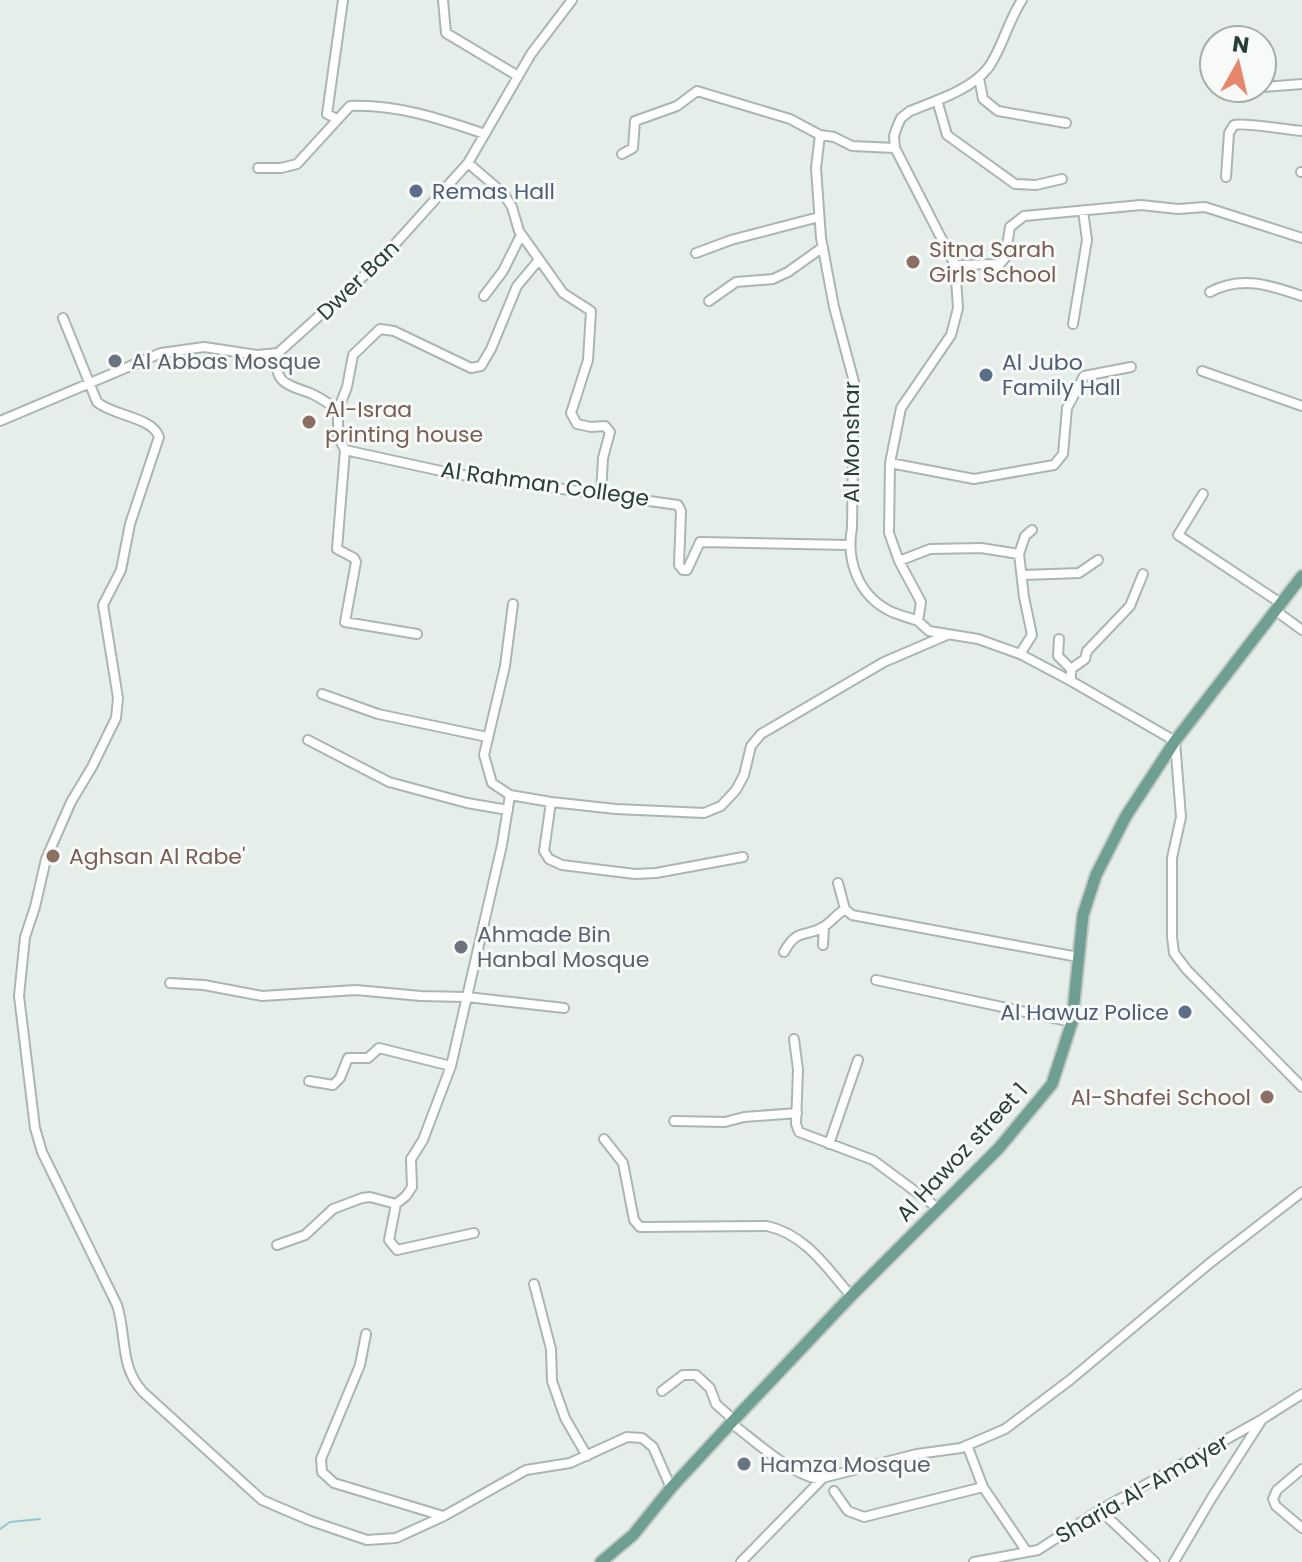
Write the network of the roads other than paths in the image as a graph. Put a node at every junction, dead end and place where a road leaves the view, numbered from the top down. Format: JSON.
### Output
{"nodes":[{"id":1,"x":343,"y":0,"type":"edge"},
{"id":2,"x":443,"y":0,"type":"edge"},
{"id":3,"x":572,"y":0,"type":"edge"},
{"id":4,"x":1022,"y":0,"type":"edge"},
{"id":5,"x":518,"y":76,"type":"junction"},
{"id":6,"x":979,"y":78,"type":"junction"},
{"id":7,"x":1302,"y":84,"type":"edge"},
{"id":8,"x":1278,"y":86,"type":"edge"},
{"id":9,"x":937,"y":100,"type":"junction"},
{"id":10,"x":337,"y":119,"type":"junction"},
{"id":11,"x":1066,"y":123,"type":"dead end"},
{"id":12,"x":1302,"y":131,"type":"edge"},
{"id":13,"x":485,"y":134,"type":"junction"},
{"id":14,"x":820,"y":135,"type":"junction"},
{"id":15,"x":895,"y":148,"type":"junction"},
{"id":16,"x":622,"y":154,"type":"dead end"},
{"id":17,"x":468,"y":163,"type":"junction"},
{"id":18,"x":258,"y":168,"type":"dead end"},
{"id":19,"x":1226,"y":177,"type":"dead end"},
{"id":20,"x":1062,"y":179,"type":"dead end"},
{"id":21,"x":1083,"y":211,"type":"junction"},
{"id":22,"x":819,"y":217,"type":"junction"},
{"id":23,"x":521,"y":235,"type":"junction"},
{"id":24,"x":1302,"y":238,"type":"edge"},
{"id":25,"x":823,"y":247,"type":"junction"},
{"id":26,"x":696,"y":253,"type":"dead end"},
{"id":27,"x":538,"y":261,"type":"junction"},
{"id":28,"x":955,"y":265,"type":"junction"},
{"id":29,"x":1210,"y":292,"type":"dead end"},
{"id":30,"x":484,"y":296,"type":"dead end"},
{"id":31,"x":1302,"y":296,"type":"edge"},
{"id":32,"x":709,"y":301,"type":"dead end"},
{"id":33,"x":63,"y":318,"type":"dead end"},
{"id":34,"x":1073,"y":324,"type":"dead end"},
{"id":35,"x":278,"y":353,"type":"junction"},
{"id":36,"x":1131,"y":367,"type":"dead end"},
{"id":37,"x":1202,"y":371,"type":"dead end"},
{"id":38,"x":91,"y":381,"type":"junction"},
{"id":39,"x":1302,"y":406,"type":"edge"},
{"id":40,"x":338,"y":410,"type":"junction"},
{"id":41,"x":0,"y":421,"type":"edge"},
{"id":42,"x":345,"y":450,"type":"junction"},
{"id":43,"x":890,"y":463,"type":"junction"},
{"id":44,"x":1203,"y":494,"type":"dead end"},
{"id":45,"x":601,"y":495,"type":"junction"},
{"id":46,"x":1032,"y":530,"type":"dead end"},
{"id":47,"x":848,"y":545,"type":"junction"},
{"id":48,"x":1019,"y":554,"type":"junction"},
{"id":49,"x":1098,"y":560,"type":"dead end"},
{"id":50,"x":899,"y":561,"type":"junction"},
{"id":51,"x":1143,"y":574,"type":"dead end"},
{"id":52,"x":1023,"y":575,"type":"junction"},
{"id":53,"x":1302,"y":576,"type":"edge"},
{"id":54,"x":513,"y":604,"type":"dead end"},
{"id":55,"x":1279,"y":607,"type":"junction"},
{"id":56,"x":918,"y":621,"type":"junction"},
{"id":57,"x":1302,"y":630,"type":"edge"},
{"id":58,"x":417,"y":634,"type":"dead end"},
{"id":59,"x":948,"y":635,"type":"junction"},
{"id":60,"x":1059,"y":639,"type":"dead end"},
{"id":61,"x":1020,"y":654,"type":"junction"},
{"id":62,"x":1071,"y":669,"type":"junction"},
{"id":63,"x":1071,"y":681,"type":"junction"},
{"id":64,"x":322,"y":694,"type":"dead end"},
{"id":65,"x":487,"y":737,"type":"junction"},
{"id":66,"x":308,"y":740,"type":"dead end"},
{"id":67,"x":1175,"y":741,"type":"junction"},
{"id":68,"x":510,"y":795,"type":"junction"},
{"id":69,"x":551,"y":802,"type":"junction"},
{"id":70,"x":508,"y":810,"type":"junction"},
{"id":71,"x":743,"y":857,"type":"dead end"},
{"id":72,"x":838,"y":883,"type":"dead end"},
{"id":73,"x":845,"y":909,"type":"junction"},
{"id":74,"x":824,"y":927,"type":"junction"},
{"id":75,"x":823,"y":945,"type":"dead end"},
{"id":76,"x":784,"y":952,"type":"dead end"},
{"id":77,"x":1078,"y":957,"type":"junction"},
{"id":78,"x":876,"y":980,"type":"dead end"},
{"id":79,"x":170,"y":983,"type":"dead end"},
{"id":80,"x":467,"y":997,"type":"junction"},
{"id":81,"x":564,"y":1008,"type":"dead end"},
{"id":82,"x":1072,"y":1022,"type":"junction"},
{"id":83,"x":794,"y":1039,"type":"dead end"},
{"id":84,"x":858,"y":1060,"type":"dead end"},
{"id":85,"x":451,"y":1066,"type":"junction"},
{"id":86,"x":309,"y":1081,"type":"dead end"},
{"id":87,"x":1302,"y":1087,"type":"edge"},
{"id":88,"x":797,"y":1113,"type":"junction"},
{"id":89,"x":674,"y":1121,"type":"dead end"},
{"id":90,"x":604,"y":1139,"type":"dead end"},
{"id":91,"x":829,"y":1144,"type":"junction"},
{"id":92,"x":1302,"y":1192,"type":"edge"},
{"id":93,"x":396,"y":1204,"type":"junction"},
{"id":94,"x":939,"y":1209,"type":"junction"},
{"id":95,"x":474,"y":1233,"type":"dead end"},
{"id":96,"x":277,"y":1245,"type":"dead end"},
{"id":97,"x":534,"y":1284,"type":"dead end"},
{"id":98,"x":851,"y":1296,"type":"junction"},
{"id":99,"x":366,"y":1334,"type":"dead end"},
{"id":100,"x":662,"y":1391,"type":"dead end"},
{"id":101,"x":1302,"y":1394,"type":"edge"},
{"id":102,"x":1261,"y":1420,"type":"junction"},
{"id":103,"x":733,"y":1422,"type":"junction"},
{"id":104,"x":967,"y":1445,"type":"junction"},
{"id":105,"x":587,"y":1456,"type":"junction"},
{"id":106,"x":1302,"y":1469,"type":"edge"},
{"id":107,"x":822,"y":1479,"type":"junction"},
{"id":108,"x":983,"y":1487,"type":"junction"},
{"id":109,"x":671,"y":1488,"type":"junction"},
{"id":110,"x":834,"y":1491,"type":"dead end"},
{"id":111,"x":1100,"y":1510,"type":"junction"},
{"id":112,"x":444,"y":1516,"type":"junction"},
{"id":113,"x":1302,"y":1528,"type":"edge"},
{"id":114,"x":1027,"y":1552,"type":"junction"},
{"id":115,"x":601,"y":1562,"type":"edge"},
{"id":116,"x":741,"y":1562,"type":"edge"},
{"id":117,"x":974,"y":1562,"type":"edge"},
{"id":118,"x":1155,"y":1562,"type":"edge"},
{"id":119,"x":1174,"y":1562,"type":"edge"}],
"edges":[{"from":1,"to":10,"type":"street"},
{"from":2,"to":5,"type":"street"},
{"from":3,"to":5,"type":"street","name":"Dwer Ban"},
{"from":4,"to":6,"type":"street"},
{"from":5,"to":13,"type":"street","name":"Dwer Ban"},
{"from":6,"to":9,"type":"street"},
{"from":6,"to":11,"type":"street"},
{"from":7,"to":8,"type":"street"},
{"from":9,"to":15,"type":"street"},
{"from":9,"to":20,"type":"street"},
{"from":10,"to":13,"type":"street"},
{"from":10,"to":18,"type":"street"},
{"from":12,"to":19,"type":"street"},
{"from":13,"to":17,"type":"street","name":"Dwer Ban"},
{"from":14,"to":15,"type":"street"},
{"from":14,"to":16,"type":"street"},
{"from":14,"to":22,"type":"street","name":"Al Monshar"},
{"from":15,"to":28,"type":"street","name":"Al Monshar"},
{"from":17,"to":23,"type":"street"},
{"from":17,"to":35,"type":"street","name":"Dwer Ban"},
{"from":21,"to":24,"type":"street"},
{"from":21,"to":28,"type":"street"},
{"from":21,"to":34,"type":"street"},
{"from":22,"to":25,"type":"street","name":"Al Monshar"},
{"from":22,"to":26,"type":"street"},
{"from":23,"to":27,"type":"street"},
{"from":23,"to":30,"type":"street"},
{"from":25,"to":32,"type":"street"},
{"from":25,"to":47,"type":"street","name":"Al Monshar"},
{"from":27,"to":40,"type":"street"},
{"from":27,"to":45,"type":"street"},
{"from":28,"to":43,"type":"street","name":"Al Monshar"},
{"from":29,"to":31,"type":"street"},
{"from":33,"to":38,"type":"street"},
{"from":35,"to":38,"type":"street"},
{"from":35,"to":40,"type":"street"},
{"from":36,"to":43,"type":"street"},
{"from":37,"to":39,"type":"street"},
{"from":38,"to":41,"type":"street"},
{"from":38,"to":112,"type":"street"},
{"from":40,"to":42,"type":"street"},
{"from":42,"to":45,"type":"street","name":"Al Rahman College"},
{"from":42,"to":58,"type":"street"},
{"from":43,"to":50,"type":"street","name":"Al Monshar"},
{"from":44,"to":55,"type":"street"},
{"from":45,"to":47,"type":"street","name":"Al Rahman College"},
{"from":46,"to":48,"type":"street"},
{"from":47,"to":56,"type":"street","name":"Al Monshar"},
{"from":48,"to":50,"type":"street"},
{"from":48,"to":52,"type":"street"},
{"from":49,"to":52,"type":"street"},
{"from":50,"to":56,"type":"street","name":"Al Monshar"},
{"from":51,"to":62,"type":"street"},
{"from":52,"to":61,"type":"street"},
{"from":53,"to":55,"type":"main road","name":"Al Hawoz street 1"},
{"from":54,"to":65,"type":"street"},
{"from":55,"to":57,"type":"street"},
{"from":55,"to":67,"type":"main road","name":"Al Hawoz street 1"},
{"from":56,"to":59,"type":"street","name":"Al Monshar"},
{"from":59,"to":61,"type":"street","name":"Al Monshar"},
{"from":59,"to":69,"type":"street"},
{"from":60,"to":62,"type":"street"},
{"from":61,"to":63,"type":"street","name":"Al Monshar"},
{"from":62,"to":63,"type":"street"},
{"from":63,"to":67,"type":"street","name":"Al Monshar"},
{"from":64,"to":65,"type":"street"},
{"from":65,"to":68,"type":"street"},
{"from":66,"to":70,"type":"street"},
{"from":67,"to":77,"type":"main road","name":"Al Hawoz street 1"},
{"from":67,"to":87,"type":"street"},
{"from":68,"to":69,"type":"street"},
{"from":68,"to":70,"type":"street"},
{"from":69,"to":71,"type":"street"},
{"from":70,"to":80,"type":"street"},
{"from":72,"to":73,"type":"street"},
{"from":73,"to":74,"type":"street"},
{"from":73,"to":77,"type":"street"},
{"from":74,"to":75,"type":"street"},
{"from":74,"to":76,"type":"street"},
{"from":77,"to":82,"type":"main road","name":"Al Hawoz street 1"},
{"from":78,"to":82,"type":"street"},
{"from":79,"to":80,"type":"street"},
{"from":80,"to":81,"type":"street"},
{"from":80,"to":85,"type":"street"},
{"from":82,"to":94,"type":"main road","name":"Al Hawoz street 1"},
{"from":83,"to":88,"type":"street"},
{"from":84,"to":91,"type":"street"},
{"from":85,"to":86,"type":"street"},
{"from":85,"to":93,"type":"street"},
{"from":88,"to":89,"type":"street"},
{"from":88,"to":91,"type":"street"},
{"from":90,"to":98,"type":"street"},
{"from":91,"to":94,"type":"street"},
{"from":92,"to":104,"type":"street"},
{"from":93,"to":95,"type":"street"},
{"from":93,"to":96,"type":"street"},
{"from":94,"to":98,"type":"main road","name":"Al Hawoz street 1"},
{"from":97,"to":105,"type":"street"},
{"from":98,"to":103,"type":"main road","name":"Al Hawoz street 1"},
{"from":99,"to":112,"type":"street"},
{"from":100,"to":103,"type":"street"},
{"from":101,"to":102,"type":"street","name":"Sharia Al-Amayer"},
{"from":102,"to":111,"type":"street","name":"Sharia Al-Amayer"},
{"from":102,"to":119,"type":"street"},
{"from":103,"to":107,"type":"street"},
{"from":103,"to":109,"type":"main road","name":"Al Hawoz street 1"},
{"from":104,"to":107,"type":"street"},
{"from":104,"to":108,"type":"street"},
{"from":105,"to":109,"type":"street"},
{"from":105,"to":112,"type":"street"},
{"from":106,"to":113,"type":"street"},
{"from":107,"to":116,"type":"street"},
{"from":108,"to":110,"type":"street"},
{"from":108,"to":114,"type":"street"},
{"from":109,"to":115,"type":"main road","name":"Al Hawoz street 1"},
{"from":111,"to":114,"type":"street","name":"Sharia Al-Amayer"},
{"from":111,"to":118,"type":"street"},
{"from":114,"to":117,"type":"street","name":"Sharia Al-Amayer"}]}
